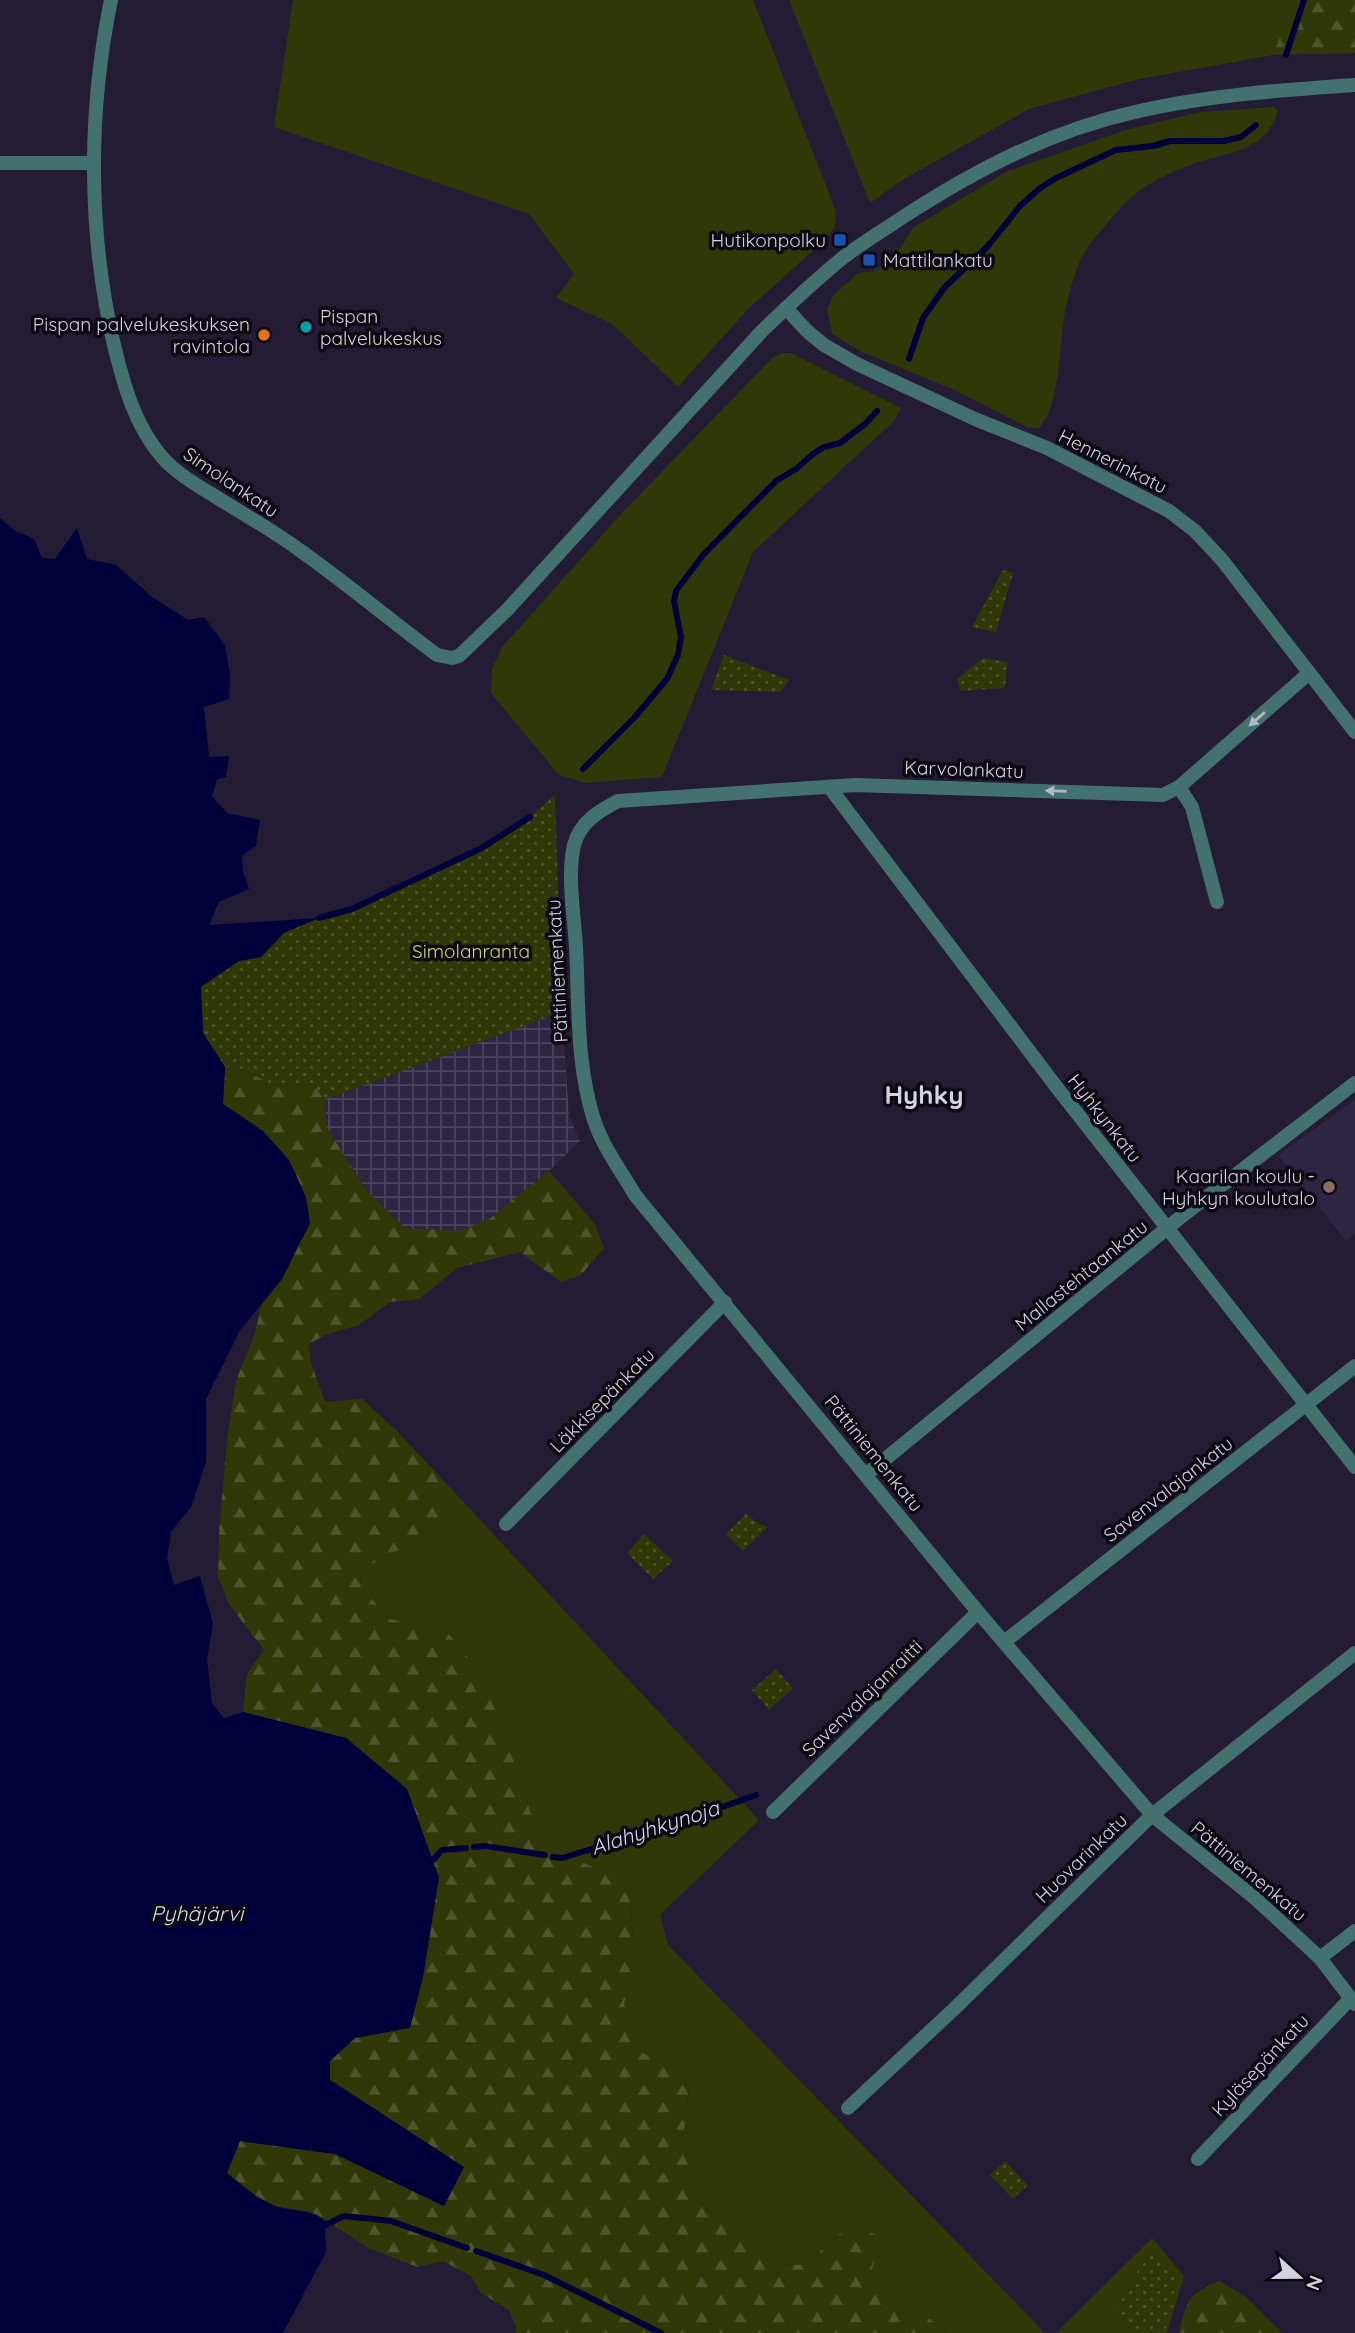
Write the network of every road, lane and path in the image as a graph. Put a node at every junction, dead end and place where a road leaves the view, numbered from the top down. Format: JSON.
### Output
{"nodes":[{"id":1,"x":111,"y":0,"type":"edge"},
{"id":2,"x":1355,"y":85,"type":"edge"},
{"id":3,"x":0,"y":163,"type":"edge"},
{"id":4,"x":94,"y":163,"type":"junction"},
{"id":5,"x":786,"y":308,"type":"junction"},
{"id":6,"x":1308,"y":674,"type":"junction"},
{"id":7,"x":1355,"y":732,"type":"edge"},
{"id":8,"x":1179,"y":787,"type":"junction"},
{"id":9,"x":831,"y":788,"type":"junction"},
{"id":10,"x":583,"y":826,"type":"joint"},
{"id":11,"x":1217,"y":902,"type":"dead end"},
{"id":12,"x":1355,"y":1083,"type":"edge"},
{"id":13,"x":1169,"y":1228,"type":"junction"},
{"id":14,"x":725,"y":1302,"type":"junction"},
{"id":15,"x":1355,"y":1366,"type":"edge"},
{"id":16,"x":1305,"y":1405,"type":"junction"},
{"id":17,"x":1355,"y":1467,"type":"edge"},
{"id":18,"x":867,"y":1474,"type":"junction"},
{"id":19,"x":506,"y":1524,"type":"dead end"},
{"id":20,"x":978,"y":1612,"type":"junction"},
{"id":21,"x":1004,"y":1642,"type":"junction"},
{"id":22,"x":1355,"y":1653,"type":"edge"},
{"id":23,"x":773,"y":1812,"type":"dead end"},
{"id":24,"x":1152,"y":1815,"type":"junction"},
{"id":25,"x":1355,"y":1931,"type":"edge"},
{"id":26,"x":1320,"y":1958,"type":"junction"},
{"id":27,"x":1353,"y":2001,"type":"edge"},
{"id":28,"x":848,"y":2108,"type":"dead end"},
{"id":29,"x":1198,"y":2159,"type":"dead end"}],
"edges":[{"from":1,"to":4,"type":"street","name":"Simolankatu"},
{"from":2,"to":5,"type":"street"},
{"from":3,"to":4,"type":"street"},
{"from":4,"to":5,"type":"street","name":"Simolankatu"},
{"from":5,"to":6,"type":"street","name":"Hennerinkatu"},
{"from":6,"to":7,"type":"street","name":"Hennerinkatu"},
{"from":6,"to":8,"type":"street","name":"Karvolankatu","one_way":true},
{"from":8,"to":9,"type":"street","name":"Karvolankatu","one_way":true},
{"from":8,"to":11,"type":"street"},
{"from":9,"to":10,"type":"street","name":"Karvolankatu"},
{"from":9,"to":13,"type":"street","name":"Hyhkynkatu"},
{"from":10,"to":14,"type":"street","name":"Pättiniemenkatu"},
{"from":12,"to":13,"type":"street","name":"Mallastehtaankatu"},
{"from":13,"to":16,"type":"street","name":"Hyhkynkatu"},
{"from":13,"to":18,"type":"street","name":"Mallastehtaankatu"},
{"from":14,"to":18,"type":"street","name":"Pättiniemenkatu"},
{"from":14,"to":19,"type":"street","name":"Läkkisepänkatu"},
{"from":15,"to":16,"type":"street","name":"Savenvalajankatu"},
{"from":16,"to":17,"type":"street","name":"Hyhkynkatu"},
{"from":16,"to":21,"type":"street","name":"Savenvalajankatu"},
{"from":18,"to":20,"type":"street","name":"Pättiniemenkatu"},
{"from":20,"to":21,"type":"street","name":"Pättiniemenkatu"},
{"from":20,"to":23,"type":"street","name":"Savenvalajanraitti"},
{"from":21,"to":24,"type":"street","name":"Pättiniemenkatu"},
{"from":22,"to":24,"type":"street","name":"Huovarinkatu"},
{"from":24,"to":26,"type":"street","name":"Pättiniemenkatu"},
{"from":24,"to":28,"type":"street","name":"Huovarinkatu"},
{"from":25,"to":26,"type":"street"},
{"from":26,"to":27,"type":"street","name":"Pättiniemenkatu"},
{"from":27,"to":29,"type":"street","name":"Kyläsepänkatu"}]}
